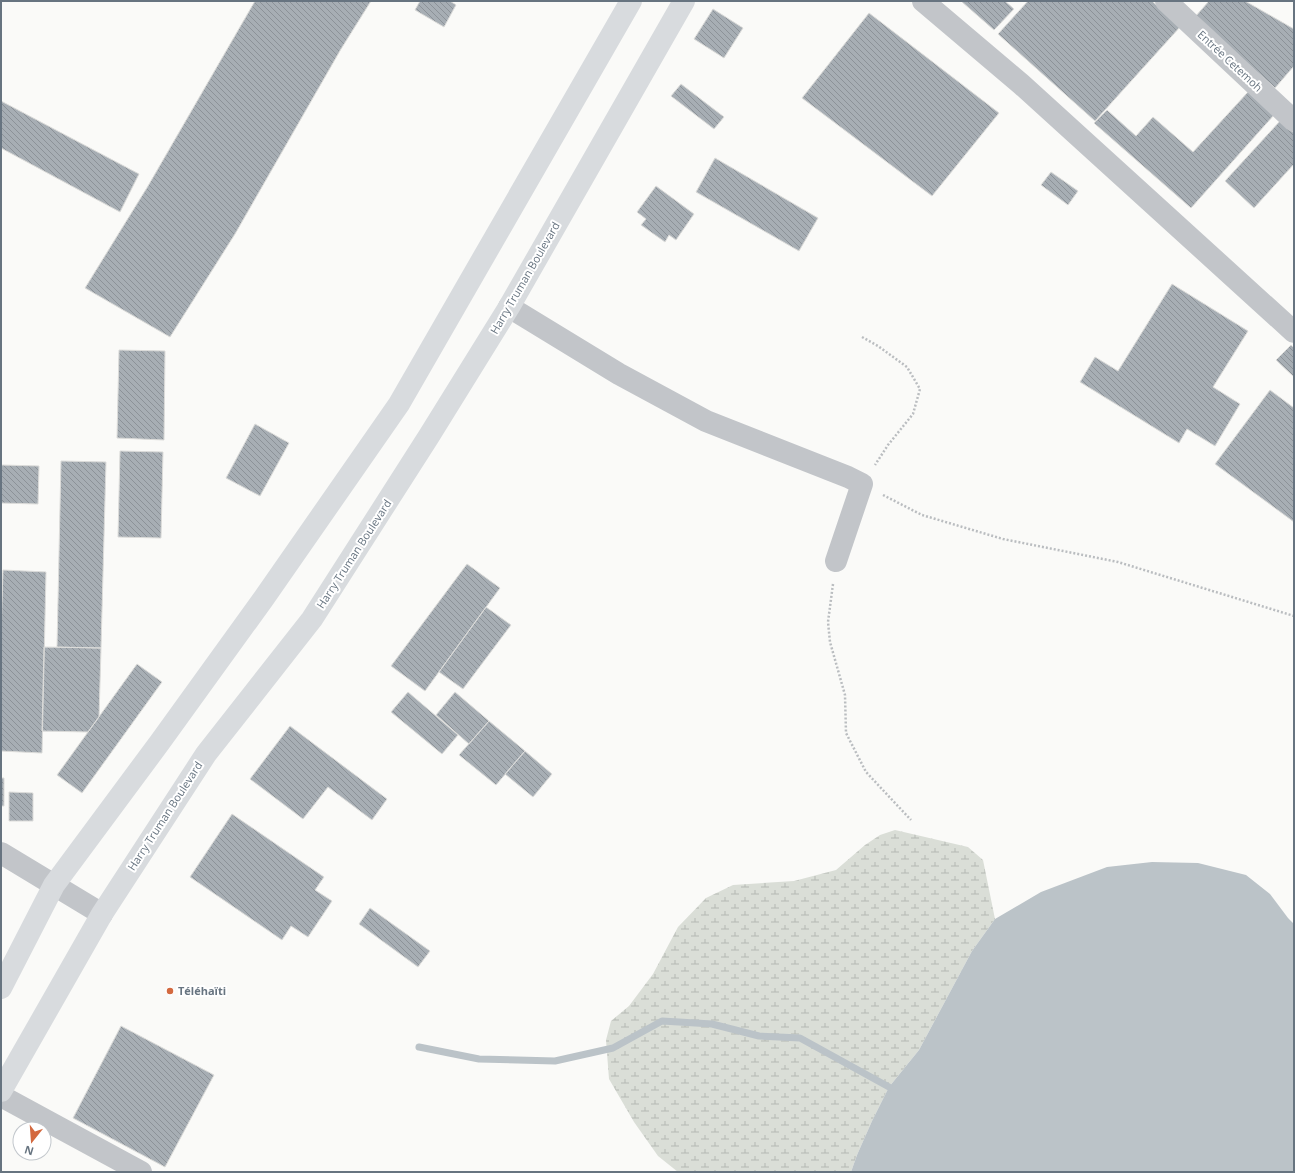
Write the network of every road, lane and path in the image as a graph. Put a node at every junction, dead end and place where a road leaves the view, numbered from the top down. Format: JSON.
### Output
{"nodes":[{"id":1,"x":631,"y":1,"type":"edge"},
{"id":2,"x":684,"y":1,"type":"edge"},
{"id":3,"x":923,"y":1,"type":"edge"},
{"id":4,"x":1166,"y":1,"type":"edge"},
{"id":5,"x":1294,"y":122,"type":"edge"},
{"id":6,"x":509,"y":307,"type":"junction"},
{"id":7,"x":1294,"y":332,"type":"edge"},
{"id":8,"x":862,"y":337,"type":"dead end"},
{"id":9,"x":862,"y":484,"type":"junction"},
{"id":10,"x":836,"y":562,"type":"joint"},
{"id":11,"x":1294,"y":616,"type":"edge"},
{"id":12,"x":911,"y":820,"type":"dead end"},
{"id":13,"x":1,"y":853,"type":"edge"},
{"id":14,"x":54,"y":885,"type":"junction"},
{"id":15,"x":102,"y":914,"type":"junction"},
{"id":16,"x":1,"y":988,"type":"edge"},
{"id":17,"x":1,"y":1091,"type":"edge"},
{"id":18,"x":1,"y":1096,"type":"edge"},
{"id":19,"x":141,"y":1172,"type":"edge"}],
"edges":[{"from":1,"to":14,"type":"main road"},
{"from":2,"to":6,"type":"main road","name":"Harry Truman Boulevard"},
{"from":3,"to":7,"type":"street"},
{"from":4,"to":5,"type":"street","name":"Entrée Cetemoh"},
{"from":6,"to":9,"type":"street"},
{"from":6,"to":15,"type":"main road","name":"Harry Truman Boulevard"},
{"from":8,"to":9,"type":"path"},
{"from":9,"to":10,"type":"street"},
{"from":9,"to":11,"type":"path"},
{"from":10,"to":12,"type":"path"},
{"from":13,"to":14,"type":"street"},
{"from":14,"to":15,"type":"street"},
{"from":14,"to":16,"type":"main road"},
{"from":15,"to":17,"type":"main road","name":"Harry Truman Boulevard"},
{"from":18,"to":19,"type":"street"}]}
